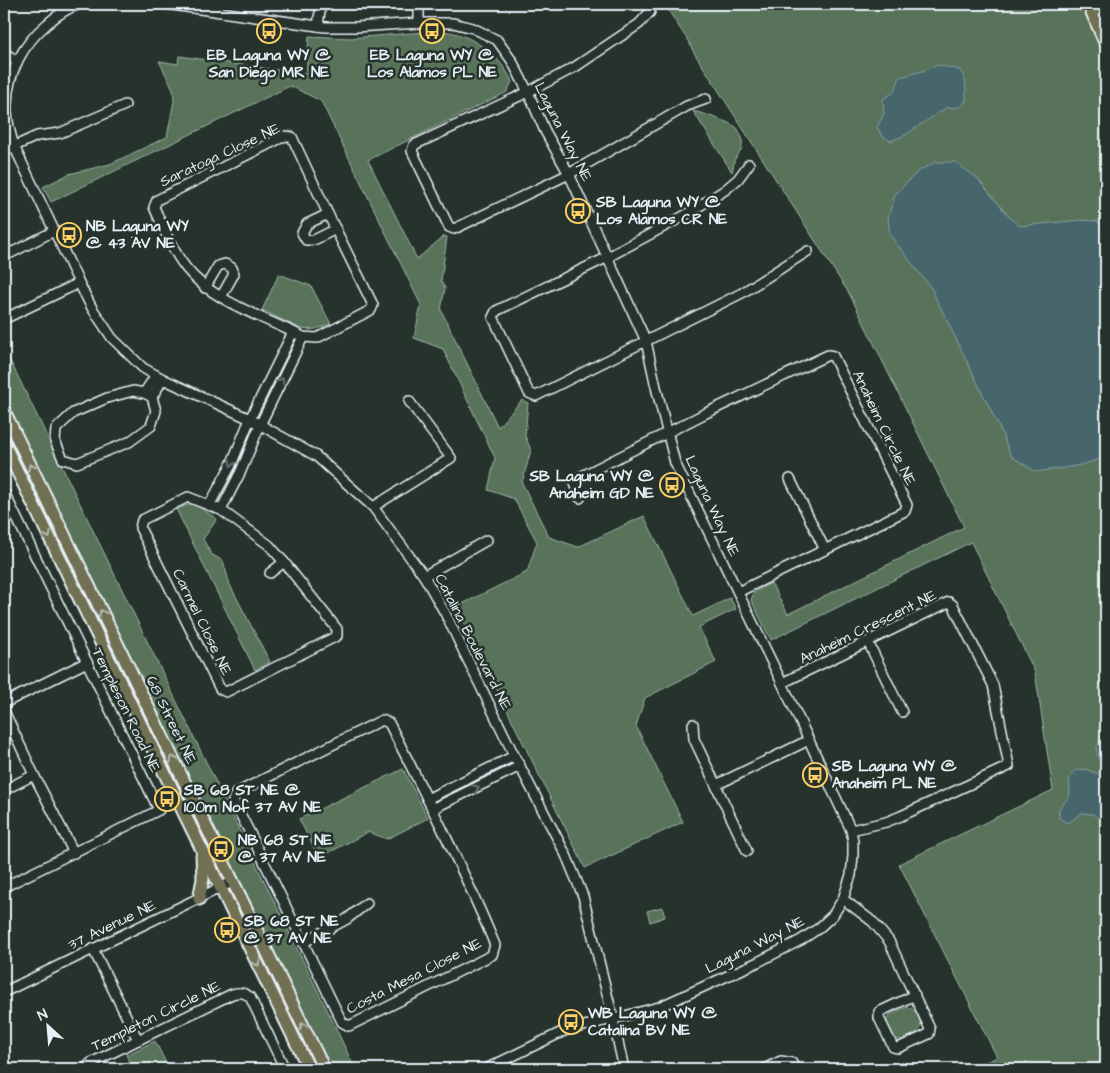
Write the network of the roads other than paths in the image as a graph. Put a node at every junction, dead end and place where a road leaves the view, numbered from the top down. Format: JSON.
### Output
{"nodes":[{"id":1,"x":165,"y":4,"type":"edge"},
{"id":2,"x":321,"y":4,"type":"edge"},
{"id":3,"x":419,"y":4,"type":"edge"},
{"id":4,"x":1090,"y":4,"type":"edge"},
{"id":5,"x":1101,"y":4,"type":"edge"},
{"id":6,"x":74,"y":5,"type":"edge"},
{"id":7,"x":226,"y":8,"type":"edge"},
{"id":8,"x":650,"y":12,"type":"dead end"},
{"id":9,"x":1106,"y":18,"type":"edge"},
{"id":10,"x":419,"y":23,"type":"junction"},
{"id":11,"x":318,"y":26,"type":"junction"},
{"id":12,"x":1106,"y":41,"type":"edge"},
{"id":13,"x":4,"y":52,"type":"edge"},
{"id":14,"x":17,"y":62,"type":"junction"},
{"id":15,"x":528,"y":92,"type":"junction"},
{"id":16,"x":706,"y":99,"type":"dead end"},
{"id":17,"x":125,"y":105,"type":"dead end"},
{"id":18,"x":14,"y":146,"type":"junction"},
{"id":19,"x":4,"y":151,"type":"edge"},
{"id":20,"x":749,"y":164,"type":"dead end"},
{"id":21,"x":569,"y":174,"type":"junction"},
{"id":22,"x":328,"y":214,"type":"junction"},
{"id":23,"x":336,"y":229,"type":"junction"},
{"id":24,"x":54,"y":232,"type":"junction"},
{"id":25,"x":4,"y":246,"type":"edge"},
{"id":26,"x":808,"y":251,"type":"dead end"},
{"id":27,"x":608,"y":258,"type":"junction"},
{"id":28,"x":79,"y":283,"type":"junction"},
{"id":29,"x":205,"y":288,"type":"junction"},
{"id":30,"x":221,"y":297,"type":"junction"},
{"id":31,"x":4,"y":319,"type":"edge"},
{"id":32,"x":293,"y":332,"type":"junction"},
{"id":33,"x":303,"y":337,"type":"junction"},
{"id":34,"x":646,"y":341,"type":"junction"},
{"id":35,"x":160,"y":377,"type":"junction"},
{"id":36,"x":148,"y":395,"type":"junction"},
{"id":37,"x":409,"y":400,"type":"dead end"},
{"id":38,"x":4,"y":411,"type":"edge"},
{"id":39,"x":250,"y":419,"type":"junction"},
{"id":40,"x":260,"y":425,"type":"junction"},
{"id":41,"x":667,"y":432,"type":"junction"},
{"id":42,"x":4,"y":444,"type":"edge"},
{"id":43,"x":790,"y":479,"type":"dead end"},
{"id":44,"x":4,"y":492,"type":"edge"},
{"id":45,"x":580,"y":498,"type":"dead end"},
{"id":46,"x":210,"y":504,"type":"junction"},
{"id":47,"x":374,"y":507,"type":"junction"},
{"id":48,"x":221,"y":510,"type":"junction"},
{"id":49,"x":487,"y":540,"type":"dead end"},
{"id":50,"x":825,"y":550,"type":"junction"},
{"id":51,"x":284,"y":562,"type":"junction"},
{"id":52,"x":270,"y":573,"type":"dead end"},
{"id":53,"x":424,"y":576,"type":"junction"},
{"id":54,"x":738,"y":592,"type":"junction"},
{"id":55,"x":868,"y":642,"type":"junction"},
{"id":56,"x":87,"y":662,"type":"junction"},
{"id":57,"x":782,"y":683,"type":"junction"},
{"id":58,"x":4,"y":703,"type":"edge"},
{"id":59,"x":4,"y":711,"type":"edge"},
{"id":60,"x":902,"y":712,"type":"dead end"},
{"id":61,"x":693,"y":724,"type":"dead end"},
{"id":62,"x":809,"y":740,"type":"junction"},
{"id":63,"x":514,"y":756,"type":"junction"},
{"id":64,"x":520,"y":766,"type":"junction"},
{"id":65,"x":34,"y":775,"type":"junction"},
{"id":66,"x":716,"y":785,"type":"junction"},
{"id":67,"x":4,"y":790,"type":"edge"},
{"id":68,"x":427,"y":799,"type":"junction"},
{"id":69,"x":432,"y":809,"type":"junction"},
{"id":70,"x":851,"y":830,"type":"junction"},
{"id":71,"x":201,"y":848,"type":"junction"},
{"id":72,"x":747,"y":851,"type":"dead end"},
{"id":73,"x":74,"y":853,"type":"junction"},
{"id":74,"x":232,"y":882,"type":"junction"},
{"id":75,"x":4,"y":887,"type":"edge"},
{"id":76,"x":220,"y":888,"type":"junction"},
{"id":77,"x":199,"y":899,"type":"junction"},
{"id":78,"x":843,"y":899,"type":"junction"},
{"id":79,"x":368,"y":903,"type":"dead end"},
{"id":80,"x":304,"y":942,"type":"junction"},
{"id":81,"x":93,"y":949,"type":"junction"},
{"id":82,"x":4,"y":992,"type":"edge"},
{"id":83,"x":914,"y":995,"type":"junction"},
{"id":84,"x":613,"y":1019,"type":"junction"},
{"id":85,"x":138,"y":1040,"type":"junction"},
{"id":86,"x":85,"y":1069,"type":"edge"},
{"id":87,"x":285,"y":1069,"type":"edge"},
{"id":88,"x":309,"y":1069,"type":"edge"},
{"id":89,"x":324,"y":1069,"type":"edge"},
{"id":90,"x":486,"y":1069,"type":"edge"},
{"id":91,"x":624,"y":1069,"type":"edge"},
{"id":92,"x":764,"y":1069,"type":"edge"},
{"id":93,"x":794,"y":1069,"type":"edge"}],
"edges":[{"from":1,"to":7,"type":"street","name":"Laguna Way NE"},
{"from":2,"to":11,"type":"street"},
{"from":3,"to":10,"type":"street"},
{"from":4,"to":12,"type":"highway"},
{"from":5,"to":9,"type":"highway"},
{"from":6,"to":14,"type":"street"},
{"from":7,"to":11,"type":"street","name":"Laguna Way NE"},
{"from":8,"to":15,"type":"street"},
{"from":10,"to":11,"type":"street","name":"Laguna Way NE"},
{"from":10,"to":15,"type":"street","name":"Laguna Way NE"},
{"from":13,"to":14,"type":"street"},
{"from":14,"to":18,"type":"street"},
{"from":15,"to":21,"type":"street","name":"Laguna Way NE"},
{"from":15,"to":21,"type":"street"},
{"from":16,"to":21,"type":"street"},
{"from":17,"to":18,"type":"street"},
{"from":18,"to":19,"type":"street"},
{"from":18,"to":24,"type":"street"},
{"from":20,"to":27,"type":"street"},
{"from":21,"to":27,"type":"street","name":"Laguna Way NE"},
{"from":22,"to":23,"type":"street","name":"Saratoga Close NE"},
{"from":22,"to":23,"type":"street"},
{"from":22,"to":29,"type":"street","name":"Saratoga Close NE"},
{"from":23,"to":33,"type":"street","name":"Saratoga Close NE"},
{"from":24,"to":25,"type":"street"},
{"from":24,"to":28,"type":"street"},
{"from":26,"to":34,"type":"street"},
{"from":27,"to":34,"type":"street","name":"Laguna Way NE"},
{"from":27,"to":34,"type":"street"},
{"from":28,"to":31,"type":"street"},
{"from":28,"to":35,"type":"street","name":"Catalina Boulevard NE"},
{"from":29,"to":30,"type":"street","name":"Saratoga Close NE"},
{"from":29,"to":30,"type":"street"},
{"from":30,"to":32,"type":"street","name":"Saratoga Close NE"},
{"from":32,"to":33,"type":"street","name":"Saratoga Close NE"},
{"from":32,"to":39,"type":"street"},
{"from":40,"to":33,"type":"street","one_way":true},
{"from":34,"to":41,"type":"street","name":"Laguna Way NE"},
{"from":35,"to":36,"type":"street"},
{"from":35,"to":39,"type":"street","name":"Catalina Boulevard NE"},
{"from":36,"to":36,"type":"street"},
{"from":37,"to":47,"type":"street"},
{"from":74,"to":38,"type":"main road","name":"68 Street NE","one_way":true},
{"from":39,"to":40,"type":"street","name":"Catalina Boulevard NE"},
{"from":39,"to":46,"type":"street","one_way":true},
{"from":40,"to":47,"type":"street","name":"Catalina Boulevard NE"},
{"from":40,"to":48,"type":"street"},
{"from":41,"to":45,"type":"street"},
{"from":41,"to":50,"type":"street","name":"Anaheim Circle NE"},
{"from":41,"to":54,"type":"street","name":"Laguna Way NE"},
{"from":42,"to":71,"type":"main road","name":"68 Street NE","one_way":true},
{"from":43,"to":50,"type":"street"},
{"from":44,"to":56,"type":"street","name":"Templeson Road NE"},
{"from":46,"to":48,"type":"street","name":"Carmel Close NE"},
{"from":46,"to":51,"type":"street","name":"Carmel Close NE"},
{"from":47,"to":53,"type":"street","name":"Catalina Boulevard NE"},
{"from":48,"to":51,"type":"street","name":"Carmel Close NE"},
{"from":49,"to":53,"type":"street"},
{"from":50,"to":54,"type":"street","name":"Anaheim Circle NE"},
{"from":51,"to":52,"type":"street"},
{"from":53,"to":63,"type":"street","name":"Catalina Boulevard NE"},
{"from":54,"to":57,"type":"street","name":"Laguna Way NE"},
{"from":55,"to":57,"type":"street","name":"Anaheim Crescent NE"},
{"from":55,"to":60,"type":"street"},
{"from":55,"to":70,"type":"street","name":"Anaheim Crescent NE"},
{"from":56,"to":58,"type":"street"},
{"from":56,"to":73,"type":"street","name":"Templeson Road NE"},
{"from":57,"to":62,"type":"street","name":"Laguna Way NE"},
{"from":59,"to":65,"type":"street"},
{"from":61,"to":66,"type":"street"},
{"from":62,"to":66,"type":"street"},
{"from":62,"to":70,"type":"street","name":"Laguna Way NE"},
{"from":63,"to":64,"type":"street","name":"Catalina Boulevard NE"},
{"from":63,"to":68,"type":"street"},
{"from":69,"to":64,"type":"street","one_way":true},
{"from":64,"to":84,"type":"street","name":"Catalina Boulevard NE"},
{"from":65,"to":67,"type":"street"},
{"from":65,"to":73,"type":"street"},
{"from":66,"to":72,"type":"street"},
{"from":68,"to":69,"type":"street","name":"Costa Mesa Close NE"},
{"from":68,"to":80,"type":"street","name":"Costa Mesa Close NE"},
{"from":69,"to":80,"type":"street","name":"Costa Mesa Close NE"},
{"from":70,"to":78,"type":"street","name":"Laguna Way NE"},
{"from":71,"to":76,"type":"main road","name":"68 Street NE"},
{"from":71,"to":77,"type":"main road"},
{"from":73,"to":75,"type":"street","name":"Templeson Road NE"},
{"from":74,"to":76,"type":"street","name":"37 Avenue NE"},
{"from":89,"to":74,"type":"main road","name":"68 Street NE","one_way":true},
{"from":76,"to":77,"type":"street","name":"37 Avenue NE"},
{"from":76,"to":88,"type":"main road","name":"68 Street NE","one_way":true},
{"from":77,"to":81,"type":"street","name":"37 Avenue NE"},
{"from":78,"to":83,"type":"street"},
{"from":78,"to":84,"type":"street","name":"Laguna Way NE"},
{"from":79,"to":80,"type":"street"},
{"from":81,"to":82,"type":"street","name":"37 Avenue NE"},
{"from":81,"to":85,"type":"street"},
{"from":83,"to":83,"type":"street"},
{"from":84,"to":90,"type":"street","name":"Laguna Way NE"},
{"from":84,"to":91,"type":"street","name":"Catalina Boulevard NE"},
{"from":85,"to":86,"type":"street","name":"Templeton Circle NE"},
{"from":85,"to":87,"type":"street","name":"Templeton Circle NE"},
{"from":92,"to":93,"type":"street"}]}
